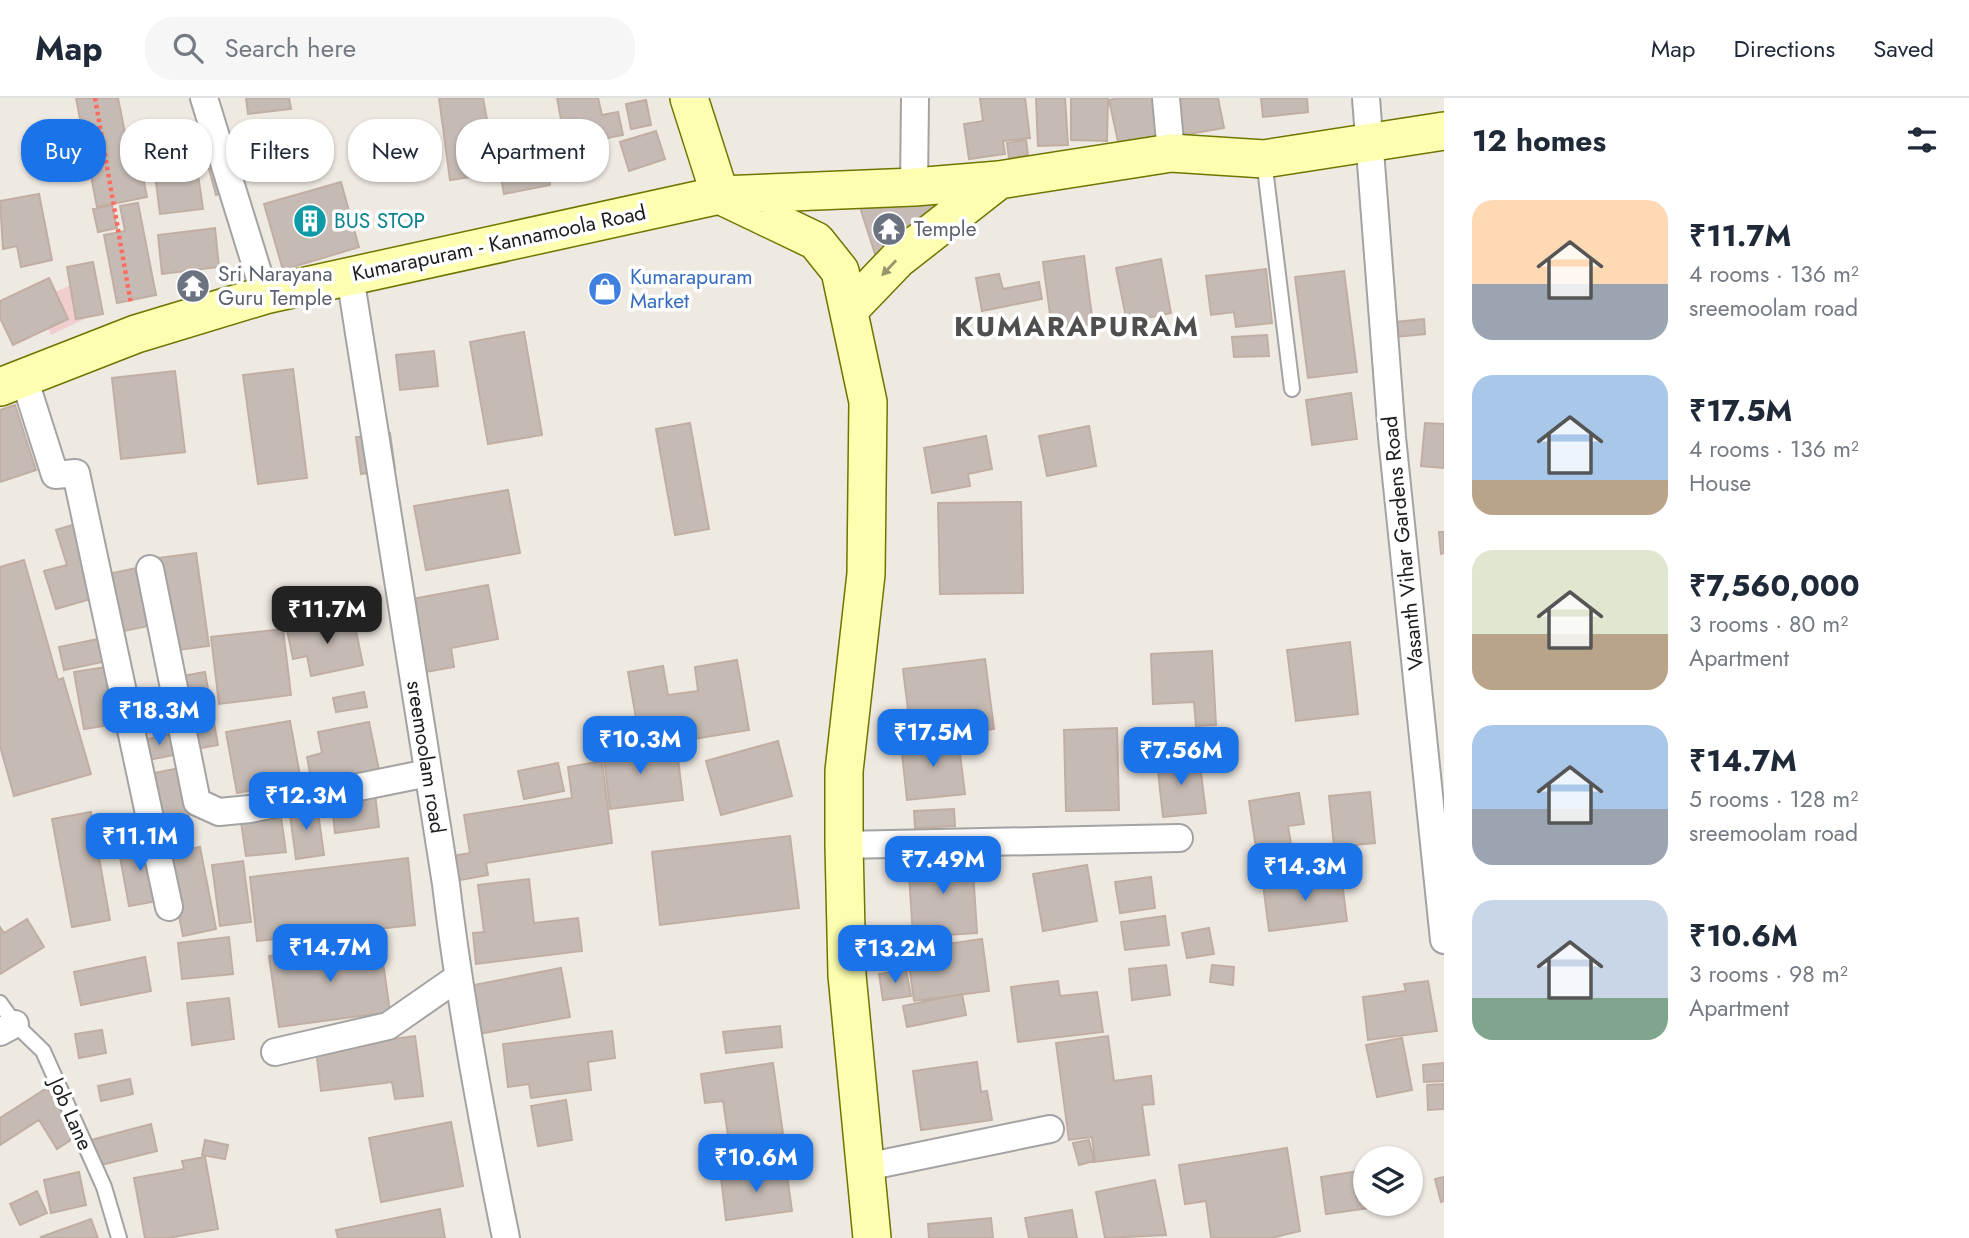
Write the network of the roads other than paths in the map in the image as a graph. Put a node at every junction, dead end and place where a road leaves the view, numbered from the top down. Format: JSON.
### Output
{"nodes":[{"id":1,"x":204,"y":98,"type":"edge"},
{"id":2,"x":689,"y":98,"type":"edge"},
{"id":3,"x":915,"y":98,"type":"edge"},
{"id":4,"x":1166,"y":98,"type":"edge"},
{"id":5,"x":1366,"y":98,"type":"edge"},
{"id":6,"x":1444,"y":131,"type":"edge"},
{"id":7,"x":1371,"y":144,"type":"junction"},
{"id":8,"x":1171,"y":153,"type":"junction"},
{"id":9,"x":1264,"y":159,"type":"junction"},
{"id":10,"x":999,"y":180,"type":"junction"},
{"id":11,"x":914,"y":187,"type":"junction"},
{"id":12,"x":720,"y":195,"type":"junction"},
{"id":13,"x":350,"y":275,"type":"junction"},
{"id":14,"x":265,"y":295,"type":"junction"},
{"id":15,"x":850,"y":309,"type":"junction"},
{"id":16,"x":12,"y":382,"type":"edge"},
{"id":17,"x":1292,"y":389,"type":"dead end"},
{"id":18,"x":150,"y":569,"type":"dead end"},
{"id":19,"x":428,"y":773,"type":"junction"},
{"id":20,"x":1179,"y":838,"type":"dead end"},
{"id":21,"x":844,"y":845,"type":"junction"},
{"id":22,"x":169,"y":907,"type":"dead end"},
{"id":23,"x":1444,"y":940,"type":"edge"},
{"id":24,"x":457,"y":978,"type":"junction"},
{"id":25,"x":5,"y":1020,"type":"edge"},
{"id":26,"x":275,"y":1052,"type":"dead end"},
{"id":27,"x":1050,"y":1129,"type":"dead end"},
{"id":28,"x":866,"y":1167,"type":"junction"},
{"id":29,"x":119,"y":1238,"type":"edge"},
{"id":30,"x":506,"y":1238,"type":"edge"},
{"id":31,"x":872,"y":1238,"type":"edge"}],
"edges":[{"from":1,"to":14,"type":"street"},
{"from":2,"to":12,"type":"main road"},
{"from":3,"to":11,"type":"street"},
{"from":4,"to":8,"type":"street"},
{"from":5,"to":7,"type":"street","name":"Vasanth Vihar Gardens Road"},
{"from":6,"to":7,"type":"main road","name":"Kumarapuram - Kannamoola Road"},
{"from":7,"to":9,"type":"main road","name":"Kumarapuram - Kannamoola Road"},
{"from":7,"to":23,"type":"street","name":"Vasanth Vihar Gardens Road"},
{"from":8,"to":9,"type":"main road","name":"Kumarapuram - Kannamoola Road"},
{"from":8,"to":10,"type":"main road","name":"Kumarapuram - Kannamoola Road"},
{"from":9,"to":17,"type":"lane"},
{"from":10,"to":11,"type":"main road","name":"Kumarapuram - Kannamoola Road"},
{"from":10,"to":15,"type":"main road","one_way":true},
{"from":11,"to":12,"type":"main road","name":"Kumarapuram - Kannamoola Road"},
{"from":12,"to":13,"type":"main road","name":"Kumarapuram - Kannamoola Road"},
{"from":12,"to":15,"type":"main road"},
{"from":13,"to":14,"type":"main road","name":"Kumarapuram - Kannamoola Road"},
{"from":13,"to":19,"type":"street","name":"sreemoolam road"},
{"from":14,"to":16,"type":"main road","name":"Kumarapuram - Kannamoola Road"},
{"from":15,"to":21,"type":"main road"},
{"from":16,"to":22,"type":"street"},
{"from":18,"to":19,"type":"street"},
{"from":19,"to":24,"type":"street","name":"sreemoolam road"},
{"from":20,"to":21,"type":"street"},
{"from":21,"to":28,"type":"main road"},
{"from":24,"to":26,"type":"street"},
{"from":24,"to":30,"type":"street","name":"sreemoolam road"},
{"from":25,"to":29,"type":"lane","name":"Job Lane"},
{"from":27,"to":28,"type":"street"},
{"from":28,"to":31,"type":"main road"}]}
